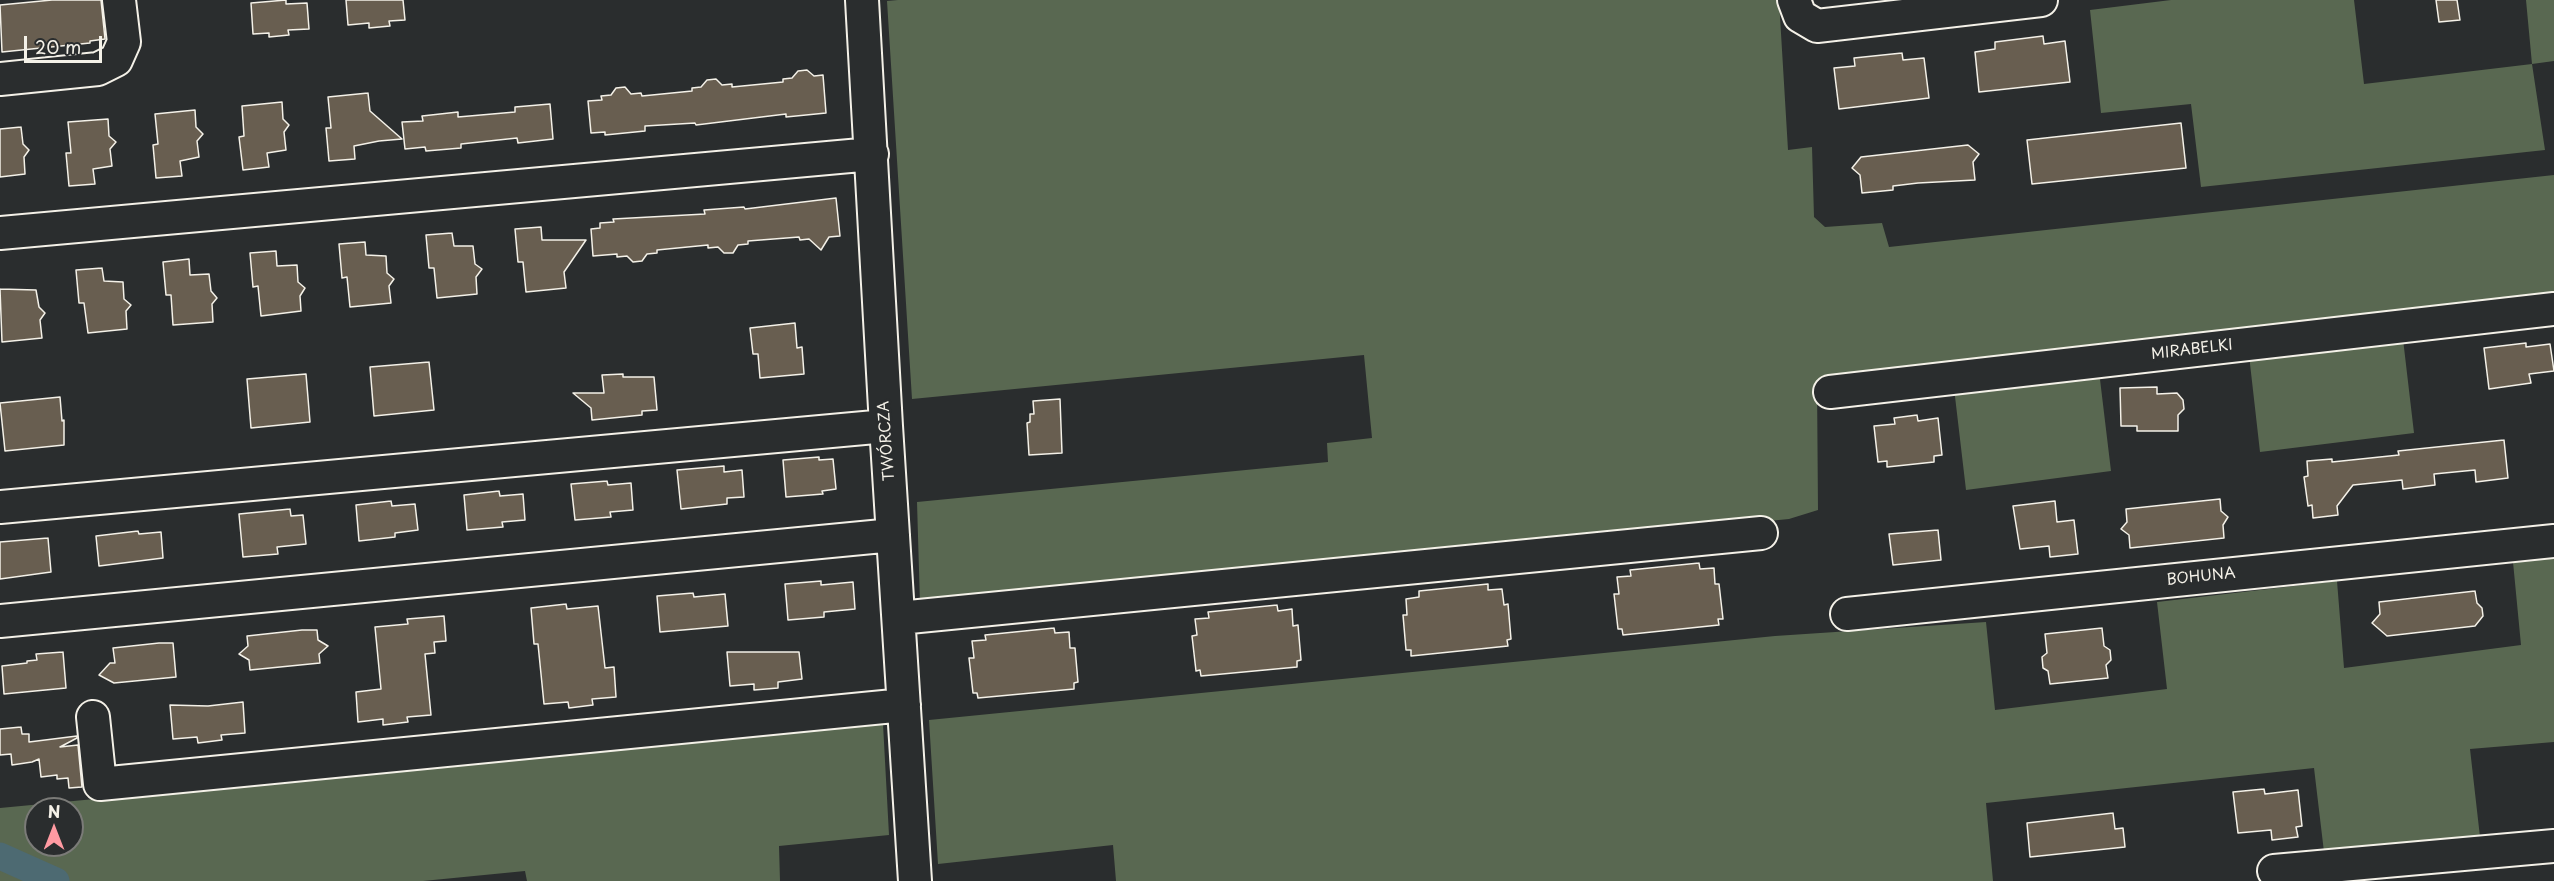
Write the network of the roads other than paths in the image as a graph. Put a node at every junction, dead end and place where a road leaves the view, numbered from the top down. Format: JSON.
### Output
{"nodes":[{"id":1,"x":119,"y":0,"type":"edge"},
{"id":2,"x":862,"y":0,"type":"edge"},
{"id":3,"x":1794,"y":0,"type":"edge"},
{"id":4,"x":2041,"y":0,"type":"edge"},
{"id":5,"x":0,"y":79,"type":"edge"},
{"id":6,"x":872,"y":154,"type":"junction"},
{"id":7,"x":0,"y":233,"type":"edge"},
{"id":8,"x":2554,"y":309,"type":"edge"},
{"id":9,"x":1830,"y":392,"type":"dead end"},
{"id":10,"x":886,"y":426,"type":"junction"},
{"id":11,"x":0,"y":507,"type":"edge"},
{"id":12,"x":1761,"y":533,"type":"dead end"},
{"id":13,"x":893,"y":535,"type":"junction"},
{"id":14,"x":2554,"y":541,"type":"edge"},
{"id":15,"x":1847,"y":614,"type":"dead end"},
{"id":16,"x":899,"y":618,"type":"junction"},
{"id":17,"x":0,"y":621,"type":"edge"},
{"id":18,"x":904,"y":705,"type":"junction"},
{"id":19,"x":93,"y":717,"type":"dead end"},
{"id":20,"x":2554,"y":846,"type":"edge"},
{"id":21,"x":2274,"y":871,"type":"dead end"},
{"id":22,"x":915,"y":881,"type":"edge"}],
"edges":[{"from":1,"to":5,"type":"street"},
{"from":2,"to":6,"type":"street","name":"TWÓRCZA"},
{"from":3,"to":4,"type":"street"},
{"from":6,"to":7,"type":"street"},
{"from":6,"to":10,"type":"street","name":"TWÓRCZA"},
{"from":8,"to":9,"type":"street","name":"MIRABELKI"},
{"from":10,"to":11,"type":"street"},
{"from":10,"to":13,"type":"street","name":"TWÓRCZA"},
{"from":12,"to":16,"type":"street"},
{"from":13,"to":16,"type":"street","name":"TWÓRCZA"},
{"from":13,"to":17,"type":"street"},
{"from":14,"to":15,"type":"street","name":"BOHUNA"},
{"from":16,"to":18,"type":"street","name":"TWÓRCZA"},
{"from":18,"to":19,"type":"street"},
{"from":18,"to":22,"type":"street","name":"TWÓRCZA"},
{"from":20,"to":21,"type":"street"}]}
